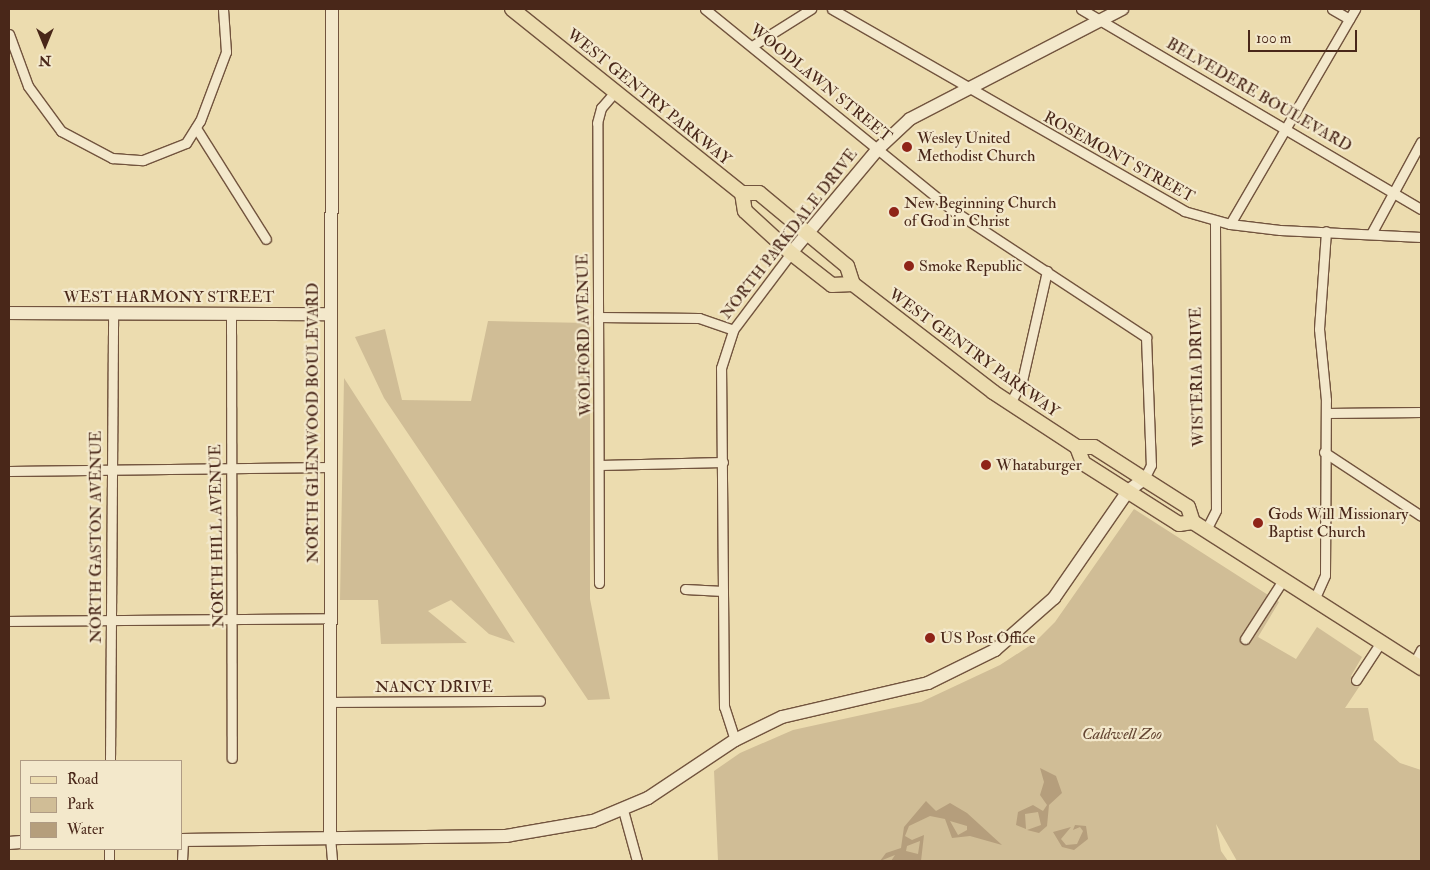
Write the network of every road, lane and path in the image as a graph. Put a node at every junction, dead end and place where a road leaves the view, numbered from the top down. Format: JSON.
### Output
{"nodes":[{"id":1,"x":223,"y":9,"type":"edge"},
{"id":2,"x":332,"y":9,"type":"edge"},
{"id":3,"x":512,"y":9,"type":"edge"},
{"id":4,"x":705,"y":9,"type":"edge"},
{"id":5,"x":811,"y":9,"type":"edge"},
{"id":6,"x":832,"y":9,"type":"edge"},
{"id":7,"x":1081,"y":9,"type":"edge"},
{"id":8,"x":1122,"y":9,"type":"edge"},
{"id":9,"x":1332,"y":9,"type":"edge"},
{"id":10,"x":1355,"y":9,"type":"edge"},
{"id":11,"x":1349,"y":19,"type":"junction"},
{"id":12,"x":1100,"y":20,"type":"junction"},
{"id":13,"x":9,"y":34,"type":"edge"},
{"id":14,"x":752,"y":46,"type":"junction"},
{"id":15,"x":966,"y":87,"type":"junction"},
{"id":16,"x":614,"y":92,"type":"junction"},
{"id":17,"x":196,"y":128,"type":"junction"},
{"id":18,"x":1285,"y":129,"type":"junction"},
{"id":19,"x":1421,"y":142,"type":"edge"},
{"id":20,"x":878,"y":148,"type":"junction"},
{"id":21,"x":1393,"y":190,"type":"junction"},
{"id":22,"x":742,"y":193,"type":"junction"},
{"id":23,"x":1421,"y":209,"type":"edge"},
{"id":24,"x":1215,"y":221,"type":"junction"},
{"id":25,"x":1230,"y":224,"type":"junction"},
{"id":26,"x":1326,"y":231,"type":"junction"},
{"id":27,"x":807,"y":234,"type":"junction"},
{"id":28,"x":1372,"y":234,"type":"junction"},
{"id":29,"x":1421,"y":237,"type":"edge"},
{"id":30,"x":266,"y":239,"type":"dead end"},
{"id":31,"x":791,"y":253,"type":"junction"},
{"id":32,"x":1047,"y":271,"type":"junction"},
{"id":33,"x":853,"y":284,"type":"junction"},
{"id":34,"x":9,"y":313,"type":"edge"},
{"id":35,"x":113,"y":313,"type":"junction"},
{"id":36,"x":231,"y":313,"type":"junction"},
{"id":37,"x":330,"y":314,"type":"junction"},
{"id":38,"x":598,"y":317,"type":"junction"},
{"id":39,"x":733,"y":330,"type":"junction"},
{"id":40,"x":1010,"y":403,"type":"junction"},
{"id":41,"x":1326,"y":412,"type":"junction"},
{"id":42,"x":1421,"y":412,"type":"edge"},
{"id":43,"x":1077,"y":447,"type":"junction"},
{"id":44,"x":1324,"y":452,"type":"junction"},
{"id":45,"x":723,"y":462,"type":"junction"},
{"id":46,"x":600,"y":465,"type":"junction"},
{"id":47,"x":330,"y":467,"type":"junction"},
{"id":48,"x":231,"y":468,"type":"junction"},
{"id":49,"x":111,"y":470,"type":"junction"},
{"id":50,"x":9,"y":471,"type":"edge"},
{"id":51,"x":1144,"y":479,"type":"junction"},
{"id":52,"x":1128,"y":491,"type":"junction"},
{"id":53,"x":1421,"y":516,"type":"edge"},
{"id":54,"x":1193,"y":522,"type":"junction"},
{"id":55,"x":1206,"y":530,"type":"junction"},
{"id":56,"x":1283,"y":580,"type":"junction"},
{"id":57,"x":599,"y":583,"type":"dead end"},
{"id":58,"x":685,"y":589,"type":"dead end"},
{"id":59,"x":723,"y":592,"type":"junction"},
{"id":60,"x":1314,"y":600,"type":"junction"},
{"id":61,"x":233,"y":618,"type":"junction"},
{"id":62,"x":328,"y":618,"type":"junction"},
{"id":63,"x":111,"y":620,"type":"junction"},
{"id":64,"x":9,"y":621,"type":"edge"},
{"id":65,"x":1245,"y":639,"type":"dead end"},
{"id":66,"x":1381,"y":642,"type":"junction"},
{"id":67,"x":1421,"y":650,"type":"edge"},
{"id":68,"x":1417,"y":666,"type":"edge"},
{"id":69,"x":1356,"y":680,"type":"dead end"},
{"id":70,"x":540,"y":701,"type":"dead end"},
{"id":71,"x":329,"y":702,"type":"junction"},
{"id":72,"x":735,"y":740,"type":"junction"},
{"id":73,"x":232,"y":758,"type":"dead end"},
{"id":74,"x":110,"y":760,"type":"edge"},
{"id":75,"x":622,"y":810,"type":"junction"},
{"id":76,"x":330,"y":838,"type":"junction"},
{"id":77,"x":182,"y":840,"type":"edge"},
{"id":78,"x":182,"y":861,"type":"edge"},
{"id":79,"x":332,"y":861,"type":"edge"},
{"id":80,"x":637,"y":861,"type":"edge"}],
"edges":[{"from":1,"to":17,"type":"street"},
{"from":2,"to":37,"type":"street","name":"NORTH GLENWOOD BOULEVARD"},
{"from":3,"to":16,"type":"main road","name":"WEST GENTRY PARKWAY"},
{"from":4,"to":14,"type":"street","name":"WOODLAWN STREET"},
{"from":5,"to":14,"type":"street"},
{"from":6,"to":15,"type":"street","name":"ROSEMONT STREET"},
{"from":7,"to":12,"type":"street","name":"BELVEDERE BOULEVARD"},
{"from":8,"to":12,"type":"street","name":"NORTH PARKDALE DRIVE"},
{"from":9,"to":11,"type":"street"},
{"from":10,"to":11,"type":"street"},
{"from":11,"to":18,"type":"street"},
{"from":12,"to":15,"type":"street","name":"NORTH PARKDALE DRIVE"},
{"from":12,"to":18,"type":"street","name":"BELVEDERE BOULEVARD"},
{"from":13,"to":17,"type":"street"},
{"from":14,"to":20,"type":"street","name":"WOODLAWN STREET"},
{"from":15,"to":20,"type":"street","name":"NORTH PARKDALE DRIVE"},
{"from":15,"to":24,"type":"street","name":"ROSEMONT STREET"},
{"from":16,"to":22,"type":"main road","name":"WEST GENTRY PARKWAY"},
{"from":16,"to":38,"type":"street","name":"WOLFORD AVENUE"},
{"from":17,"to":30,"type":"street"},
{"from":18,"to":21,"type":"street","name":"BELVEDERE BOULEVARD"},
{"from":18,"to":25,"type":"street"},
{"from":19,"to":21,"type":"street"},
{"from":20,"to":27,"type":"street","name":"NORTH PARKDALE DRIVE"},
{"from":20,"to":32,"type":"street","name":"WOODLAWN STREET"},
{"from":21,"to":23,"type":"street","name":"BELVEDERE BOULEVARD"},
{"from":21,"to":28,"type":"street"},
{"from":22,"to":27,"type":"main road","name":"WEST GENTRY PARKWAY"},
{"from":22,"to":31,"type":"main road"},
{"from":24,"to":25,"type":"street","name":"ROSEMONT STREET"},
{"from":24,"to":55,"type":"street","name":"WISTERIA DRIVE"},
{"from":25,"to":26,"type":"street","name":"ROSEMONT STREET"},
{"from":26,"to":28,"type":"street","name":"ROSEMONT STREET"},
{"from":26,"to":41,"type":"street"},
{"from":27,"to":31,"type":"street","name":"NORTH PARKDALE DRIVE"},
{"from":27,"to":33,"type":"main road","name":"WEST GENTRY PARKWAY"},
{"from":28,"to":29,"type":"street","name":"ROSEMONT STREET"},
{"from":31,"to":33,"type":"main road"},
{"from":31,"to":39,"type":"street","name":"NORTH PARKDALE DRIVE"},
{"from":32,"to":40,"type":"street"},
{"from":32,"to":51,"type":"street","name":"WOODLAWN STREET"},
{"from":33,"to":40,"type":"main road","name":"WEST GENTRY PARKWAY"},
{"from":34,"to":35,"type":"street","name":"WEST HARMONY STREET"},
{"from":35,"to":36,"type":"street","name":"WEST HARMONY STREET"},
{"from":35,"to":49,"type":"street","name":"NORTH GASTON AVENUE"},
{"from":36,"to":37,"type":"street","name":"WEST HARMONY STREET"},
{"from":36,"to":48,"type":"street","name":"NORTH HILL AVENUE"},
{"from":37,"to":47,"type":"street","name":"NORTH GLENWOOD BOULEVARD"},
{"from":38,"to":39,"type":"street"},
{"from":38,"to":46,"type":"street","name":"WOLFORD AVENUE"},
{"from":39,"to":45,"type":"street","name":"NORTH PARKDALE DRIVE"},
{"from":40,"to":43,"type":"main road","name":"WEST GENTRY PARKWAY"},
{"from":41,"to":42,"type":"street"},
{"from":41,"to":44,"type":"street"},
{"from":43,"to":51,"type":"main road","name":"WEST GENTRY PARKWAY"},
{"from":43,"to":52,"type":"main road","name":"WEST GENTRY PARKWAY"},
{"from":44,"to":53,"type":"street"},
{"from":44,"to":60,"type":"street"},
{"from":45,"to":46,"type":"street"},
{"from":45,"to":59,"type":"street","name":"NORTH PARKDALE DRIVE"},
{"from":46,"to":57,"type":"street","name":"WOLFORD AVENUE"},
{"from":47,"to":48,"type":"street"},
{"from":47,"to":62,"type":"street","name":"NORTH GLENWOOD BOULEVARD"},
{"from":48,"to":49,"type":"street"},
{"from":48,"to":61,"type":"street","name":"NORTH HILL AVENUE"},
{"from":49,"to":50,"type":"street"},
{"from":49,"to":63,"type":"street","name":"NORTH GASTON AVENUE"},
{"from":51,"to":52,"type":"street"},
{"from":51,"to":54,"type":"main road","name":"WEST GENTRY PARKWAY"},
{"from":52,"to":54,"type":"main road","name":"WEST GENTRY PARKWAY"},
{"from":52,"to":72,"type":"street"},
{"from":54,"to":55,"type":"main road","name":"WEST GENTRY PARKWAY"},
{"from":55,"to":56,"type":"main road","name":"WEST GENTRY PARKWAY"},
{"from":56,"to":60,"type":"main road","name":"WEST GENTRY PARKWAY"},
{"from":56,"to":65,"type":"street"},
{"from":58,"to":59,"type":"street"},
{"from":59,"to":72,"type":"street","name":"NORTH PARKDALE DRIVE"},
{"from":60,"to":66,"type":"main road","name":"WEST GENTRY PARKWAY"},
{"from":61,"to":62,"type":"street"},
{"from":61,"to":63,"type":"street"},
{"from":61,"to":73,"type":"street","name":"NORTH HILL AVENUE"},
{"from":62,"to":71,"type":"street","name":"NORTH GLENWOOD BOULEVARD"},
{"from":63,"to":64,"type":"street"},
{"from":63,"to":74,"type":"street","name":"NORTH GASTON AVENUE"},
{"from":66,"to":68,"type":"main road","name":"WEST GENTRY PARKWAY"},
{"from":66,"to":69,"type":"street"},
{"from":67,"to":68,"type":"street"},
{"from":70,"to":71,"type":"street","name":"NANCY DRIVE"},
{"from":71,"to":76,"type":"street","name":"NORTH GLENWOOD BOULEVARD"},
{"from":72,"to":75,"type":"street"},
{"from":75,"to":76,"type":"street"},
{"from":75,"to":80,"type":"street"},
{"from":76,"to":77,"type":"street"},
{"from":76,"to":79,"type":"street"},
{"from":77,"to":78,"type":"street"}]}
